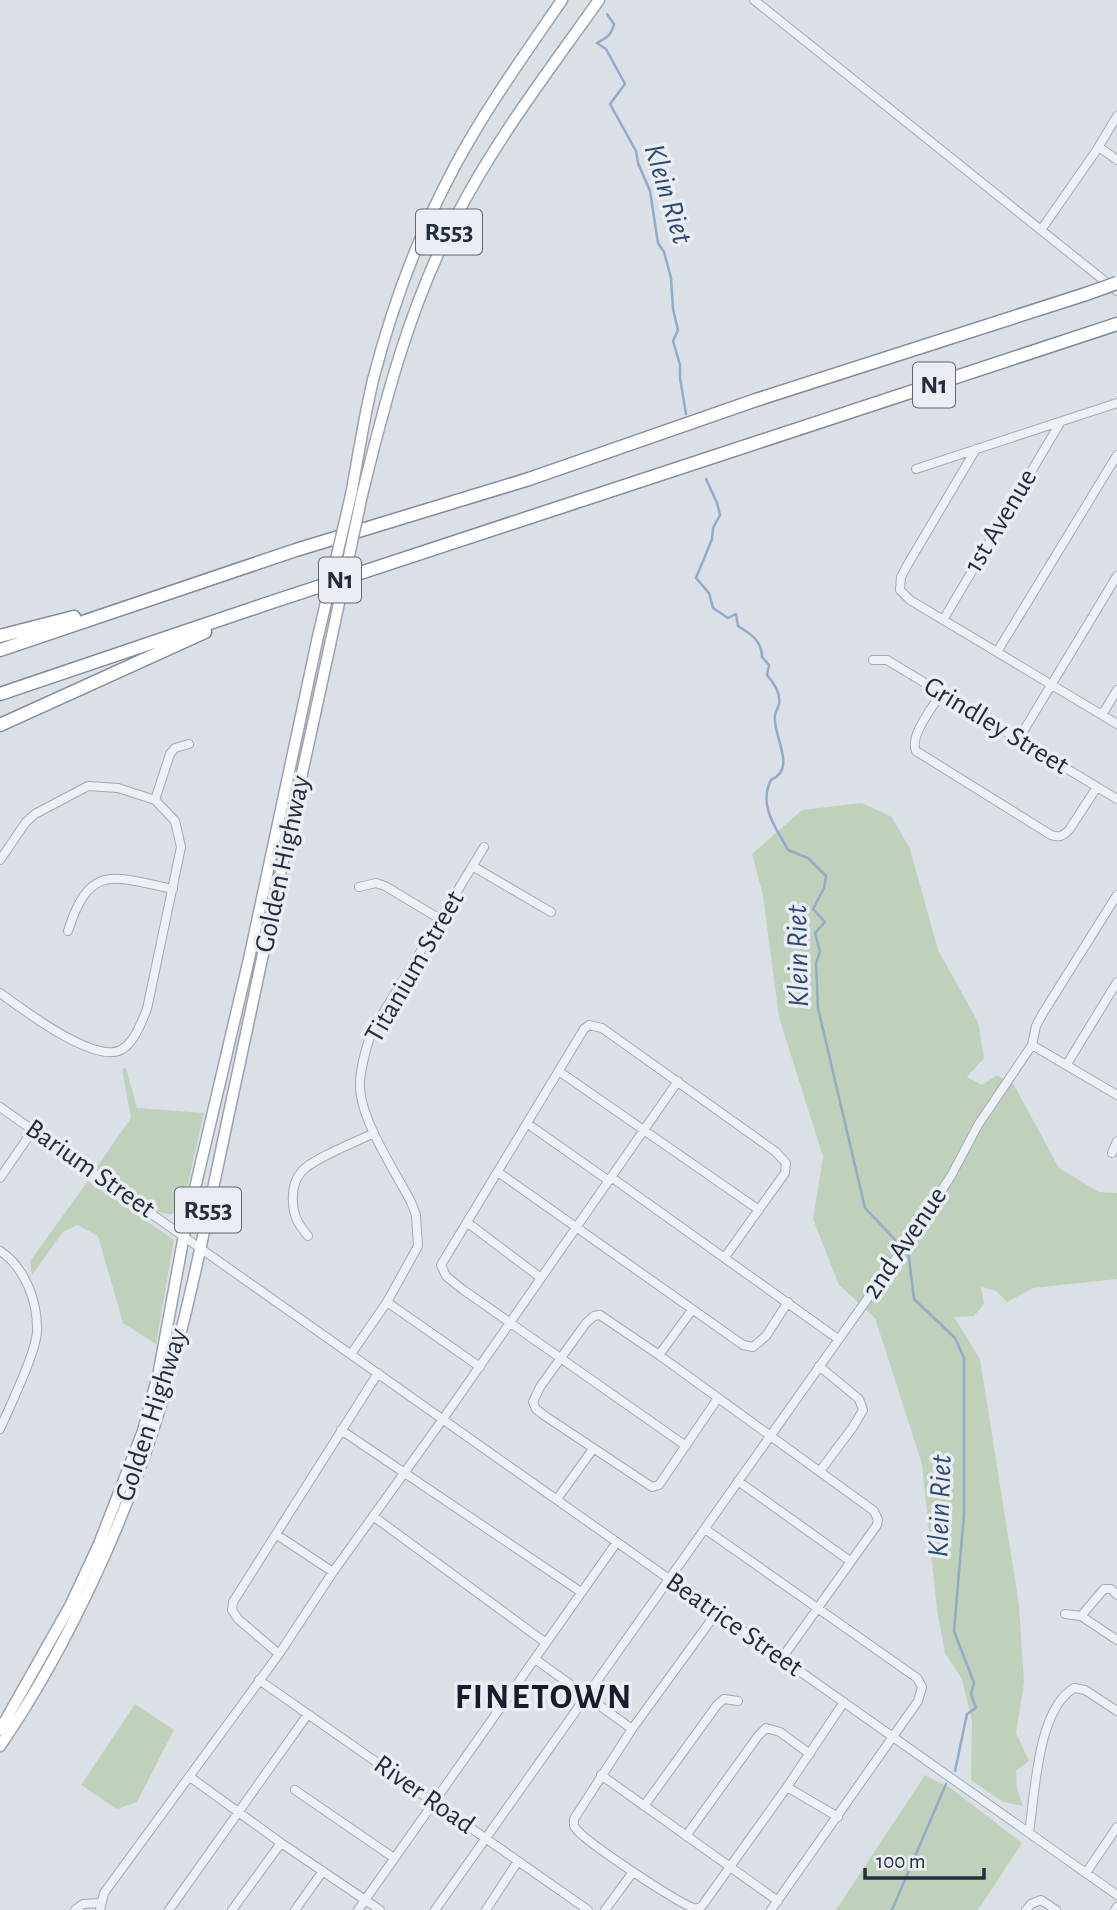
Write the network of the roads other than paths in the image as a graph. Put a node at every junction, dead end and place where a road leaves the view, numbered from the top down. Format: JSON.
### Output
{"nodes":[{"id":1,"x":562,"y":0,"type":"edge"},
{"id":2,"x":599,"y":0,"type":"edge"},
{"id":3,"x":754,"y":0,"type":"edge"},
{"id":4,"x":1117,"y":116,"type":"edge"},
{"id":5,"x":1099,"y":147,"type":"junction"},
{"id":6,"x":1117,"y":160,"type":"edge"},
{"id":7,"x":1041,"y":230,"type":"junction"},
{"id":8,"x":1117,"y":283,"type":"edge"},
{"id":9,"x":1117,"y":291,"type":"edge"},
{"id":10,"x":1116,"y":324,"type":"edge"},
{"id":11,"x":1117,"y":403,"type":"edge"},
{"id":12,"x":1060,"y":423,"type":"junction"},
{"id":13,"x":976,"y":449,"type":"junction"},
{"id":14,"x":1117,"y":455,"type":"edge"},
{"id":15,"x":916,"y":469,"type":"dead end"},
{"id":16,"x":356,"y":495,"type":"junction"},
{"id":17,"x":244,"y":569,"type":"junction"},
{"id":18,"x":1117,"y":576,"type":"edge"},
{"id":19,"x":269,"y":603,"type":"junction"},
{"id":20,"x":943,"y":620,"type":"junction"},
{"id":21,"x":0,"y":636,"type":"edge"},
{"id":22,"x":0,"y":650,"type":"edge"},
{"id":23,"x":997,"y":652,"type":"junction"},
{"id":24,"x":873,"y":660,"type":"dead end"},
{"id":25,"x":1051,"y":685,"type":"junction"},
{"id":26,"x":1117,"y":690,"type":"edge"},
{"id":27,"x":941,"y":693,"type":"junction"},
{"id":28,"x":0,"y":694,"type":"edge"},
{"id":29,"x":1102,"y":715,"type":"junction"},
{"id":30,"x":1117,"y":724,"type":"edge"},
{"id":31,"x":0,"y":725,"type":"edge"},
{"id":32,"x":1018,"y":740,"type":"junction"},
{"id":33,"x":190,"y":744,"type":"dead end"},
{"id":34,"x":1097,"y":787,"type":"junction"},
{"id":35,"x":1117,"y":799,"type":"edge"},
{"id":36,"x":155,"y":800,"type":"junction"},
{"id":37,"x":484,"y":847,"type":"dead end"},
{"id":38,"x":0,"y":860,"type":"edge"},
{"id":39,"x":474,"y":867,"type":"junction"},
{"id":40,"x":359,"y":887,"type":"dead end"},
{"id":41,"x":173,"y":889,"type":"junction"},
{"id":42,"x":1117,"y":895,"type":"edge"},
{"id":43,"x":551,"y":912,"type":"dead end"},
{"id":44,"x":440,"y":919,"type":"junction"},
{"id":45,"x":68,"y":931,"type":"dead end"},
{"id":46,"x":1117,"y":982,"type":"edge"},
{"id":47,"x":0,"y":993,"type":"edge"},
{"id":48,"x":1032,"y":1045,"type":"junction"},
{"id":49,"x":1067,"y":1064,"type":"junction"},
{"id":50,"x":560,"y":1072,"type":"junction"},
{"id":51,"x":678,"y":1081,"type":"junction"},
{"id":52,"x":1117,"y":1095,"type":"edge"},
{"id":53,"x":0,"y":1107,"type":"edge"},
{"id":54,"x":528,"y":1124,"type":"junction"},
{"id":55,"x":645,"y":1129,"type":"junction"},
{"id":56,"x":33,"y":1130,"type":"junction"},
{"id":57,"x":374,"y":1133,"type":"junction"},
{"id":58,"x":1117,"y":1140,"type":"edge"},
{"id":59,"x":1112,"y":1153,"type":"dead end"},
{"id":60,"x":498,"y":1172,"type":"junction"},
{"id":61,"x":0,"y":1178,"type":"edge"},
{"id":62,"x":610,"y":1179,"type":"junction"},
{"id":63,"x":760,"y":1210,"type":"junction"},
{"id":64,"x":468,"y":1223,"type":"junction"},
{"id":65,"x":576,"y":1228,"type":"junction"},
{"id":66,"x":184,"y":1235,"type":"junction"},
{"id":67,"x":308,"y":1236,"type":"dead end"},
{"id":68,"x":200,"y":1249,"type":"junction"},
{"id":69,"x":0,"y":1251,"type":"edge"},
{"id":70,"x":725,"y":1257,"type":"junction"},
{"id":71,"x":541,"y":1278,"type":"junction"},
{"id":72,"x":387,"y":1302,"type":"junction"},
{"id":73,"x":788,"y":1302,"type":"junction"},
{"id":74,"x":692,"y":1310,"type":"junction"},
{"id":75,"x":511,"y":1321,"type":"junction"},
{"id":76,"x":838,"y":1339,"type":"junction"},
{"id":77,"x":351,"y":1354,"type":"junction"},
{"id":78,"x":659,"y":1355,"type":"junction"},
{"id":79,"x":561,"y":1357,"type":"junction"},
{"id":80,"x":819,"y":1366,"type":"junction"},
{"id":81,"x":480,"y":1367,"type":"junction"},
{"id":82,"x":378,"y":1373,"type":"junction"},
{"id":83,"x":718,"y":1398,"type":"junction"},
{"id":84,"x":3,"y":1412,"type":"edge"},
{"id":85,"x":443,"y":1419,"type":"junction"},
{"id":86,"x":0,"y":1429,"type":"edge"},
{"id":87,"x":341,"y":1430,"type":"junction"},
{"id":88,"x":771,"y":1435,"type":"junction"},
{"id":89,"x":686,"y":1446,"type":"junction"},
{"id":90,"x":593,"y":1450,"type":"junction"},
{"id":91,"x":820,"y":1471,"type":"junction"},
{"id":92,"x":405,"y":1472,"type":"junction"},
{"id":93,"x":738,"y":1481,"type":"junction"},
{"id":94,"x":557,"y":1499,"type":"junction"},
{"id":95,"x":373,"y":1516,"type":"junction"},
{"id":96,"x":705,"y":1529,"type":"junction"},
{"id":97,"x":276,"y":1535,"type":"junction"},
{"id":98,"x":617,"y":1542,"type":"junction"},
{"id":99,"x":850,"y":1561,"type":"junction"},
{"id":100,"x":333,"y":1572,"type":"junction"},
{"id":101,"x":669,"y":1579,"type":"junction"},
{"id":102,"x":581,"y":1592,"type":"junction"},
{"id":103,"x":1117,"y":1595,"type":"edge"},
{"id":104,"x":818,"y":1607,"type":"junction"},
{"id":105,"x":717,"y":1612,"type":"junction"},
{"id":106,"x":1065,"y":1614,"type":"dead end"},
{"id":107,"x":1081,"y":1616,"type":"junction"},
{"id":108,"x":1117,"y":1640,"type":"edge"},
{"id":109,"x":546,"y":1643,"type":"junction"},
{"id":110,"x":279,"y":1654,"type":"junction"},
{"id":111,"x":782,"y":1658,"type":"junction"},
{"id":112,"x":535,"y":1659,"type":"junction"},
{"id":113,"x":259,"y":1680,"type":"junction"},
{"id":114,"x":586,"y":1696,"type":"junction"},
{"id":115,"x":738,"y":1701,"type":"dead end"},
{"id":116,"x":844,"y":1702,"type":"junction"},
{"id":117,"x":1117,"y":1711,"type":"edge"},
{"id":118,"x":308,"y":1714,"type":"junction"},
{"id":119,"x":632,"y":1729,"type":"junction"},
{"id":120,"x":0,"y":1730,"type":"edge"},
{"id":121,"x":892,"y":1737,"type":"junction"},
{"id":122,"x":0,"y":1746,"type":"edge"},
{"id":123,"x":810,"y":1754,"type":"junction"},
{"id":124,"x":601,"y":1775,"type":"junction"},
{"id":125,"x":190,"y":1777,"type":"junction"},
{"id":126,"x":788,"y":1787,"type":"junction"},
{"id":127,"x":295,"y":1790,"type":"dead end"},
{"id":128,"x":434,"y":1802,"type":"junction"},
{"id":129,"x":644,"y":1806,"type":"junction"},
{"id":130,"x":239,"y":1812,"type":"junction"},
{"id":131,"x":838,"y":1818,"type":"junction"},
{"id":132,"x":1117,"y":1827,"type":"edge"},
{"id":133,"x":1029,"y":1833,"type":"junction"},
{"id":134,"x":686,"y":1836,"type":"junction"},
{"id":135,"x":485,"y":1838,"type":"junction"},
{"id":136,"x":281,"y":1843,"type":"junction"},
{"id":137,"x":394,"y":1858,"type":"junction"},
{"id":138,"x":518,"y":1861,"type":"junction"},
{"id":139,"x":730,"y":1867,"type":"junction"},
{"id":140,"x":323,"y":1871,"type":"junction"},
{"id":141,"x":634,"y":1872,"type":"junction"},
{"id":142,"x":1086,"y":1873,"type":"junction"},
{"id":143,"x":1117,"y":1895,"type":"edge"},
{"id":144,"x":366,"y":1899,"type":"junction"},
{"id":145,"x":778,"y":1901,"type":"junction"},
{"id":146,"x":100,"y":1907,"type":"edge"},
{"id":147,"x":75,"y":1910,"type":"edge"},
{"id":148,"x":169,"y":1910,"type":"edge"},
{"id":149,"x":232,"y":1910,"type":"edge"},
{"id":150,"x":295,"y":1910,"type":"edge"},
{"id":151,"x":358,"y":1910,"type":"edge"},
{"id":152,"x":380,"y":1910,"type":"edge"},
{"id":153,"x":435,"y":1910,"type":"edge"},
{"id":154,"x":486,"y":1910,"type":"edge"},
{"id":155,"x":588,"y":1910,"type":"edge"},
{"id":156,"x":605,"y":1910,"type":"edge"},
{"id":157,"x":771,"y":1910,"type":"edge"},
{"id":158,"x":1027,"y":1910,"type":"edge"},
{"id":159,"x":1056,"y":1910,"type":"edge"}],
"edges":[{"from":1,"to":16,"type":"main road","name":"Golden Highway","number":"R553"},
{"from":2,"to":16,"type":"main road","name":"Golden Highway","number":"R553"},
{"from":3,"to":7,"type":"street"},
{"from":4,"to":5,"type":"street"},
{"from":5,"to":6,"type":"street"},
{"from":5,"to":7,"type":"street"},
{"from":7,"to":9,"type":"street"},
{"from":8,"to":17,"type":"highway","number":"N1","bridge":true},
{"from":10,"to":19,"type":"highway","number":"N1"},
{"from":11,"to":12,"type":"street"},
{"from":12,"to":13,"type":"street"},
{"from":12,"to":20,"type":"street","name":"1st Avenue"},
{"from":13,"to":15,"type":"street"},
{"from":13,"to":20,"type":"street"},
{"from":14,"to":23,"type":"street"},
{"from":16,"to":66,"type":"main road","name":"Golden Highway","number":"R553","bridge":true},
{"from":16,"to":68,"type":"main road","name":"Golden Highway","number":"R553","bridge":true},
{"from":17,"to":21,"type":"highway"},
{"from":17,"to":22,"type":"highway","number":"N1"},
{"from":18,"to":25,"type":"street"},
{"from":19,"to":28,"type":"highway","number":"N1"},
{"from":19,"to":31,"type":"highway"},
{"from":20,"to":23,"type":"street"},
{"from":23,"to":25,"type":"street"},
{"from":24,"to":27,"type":"street","name":"Grindley Street"},
{"from":25,"to":29,"type":"street"},
{"from":25,"to":32,"type":"street"},
{"from":26,"to":29,"type":"street"},
{"from":27,"to":32,"type":"street","name":"Grindley Street"},
{"from":27,"to":34,"type":"street"},
{"from":29,"to":30,"type":"street"},
{"from":32,"to":34,"type":"street","name":"Grindley Street"},
{"from":33,"to":36,"type":"street"},
{"from":34,"to":35,"type":"street","name":"Grindley Street"},
{"from":36,"to":38,"type":"street"},
{"from":36,"to":41,"type":"street"},
{"from":37,"to":39,"type":"street","name":"Titanium Street"},
{"from":39,"to":43,"type":"street"},
{"from":39,"to":44,"type":"street","name":"Titanium Street"},
{"from":40,"to":44,"type":"street"},
{"from":41,"to":45,"type":"street"},
{"from":41,"to":47,"type":"street"},
{"from":42,"to":48,"type":"street","name":"2nd Avenue"},
{"from":44,"to":57,"type":"street","name":"Titanium Street"},
{"from":46,"to":49,"type":"street"},
{"from":48,"to":49,"type":"street"},
{"from":48,"to":76,"type":"street","name":"2nd Avenue"},
{"from":49,"to":52,"type":"street"},
{"from":50,"to":51,"type":"street"},
{"from":50,"to":54,"type":"street"},
{"from":50,"to":55,"type":"street"},
{"from":51,"to":55,"type":"street"},
{"from":51,"to":63,"type":"street"},
{"from":53,"to":56,"type":"street","name":"Barium Street"},
{"from":54,"to":60,"type":"street"},
{"from":54,"to":62,"type":"street"},
{"from":55,"to":62,"type":"street"},
{"from":55,"to":63,"type":"street"},
{"from":56,"to":61,"type":"street"},
{"from":56,"to":66,"type":"street","name":"Barium Street"},
{"from":57,"to":67,"type":"street"},
{"from":57,"to":72,"type":"street","name":"Titanium Street"},
{"from":58,"to":59,"type":"street"},
{"from":60,"to":64,"type":"street"},
{"from":60,"to":65,"type":"street"},
{"from":62,"to":65,"type":"street"},
{"from":62,"to":70,"type":"street"},
{"from":63,"to":70,"type":"street"},
{"from":64,"to":71,"type":"street"},
{"from":64,"to":75,"type":"street"},
{"from":65,"to":71,"type":"street"},
{"from":65,"to":74,"type":"street"},
{"from":66,"to":68,"type":"street","name":"Barium Street"},
{"from":66,"to":120,"type":"main road","name":"Golden Highway","number":"R553"},
{"from":68,"to":77,"type":"street","name":"Barium Street"},
{"from":68,"to":122,"type":"main road","name":"Golden Highway","number":"R553"},
{"from":69,"to":84,"type":"street"},
{"from":70,"to":73,"type":"street"},
{"from":71,"to":75,"type":"street"},
{"from":72,"to":77,"type":"street","name":"Titanium Street"},
{"from":72,"to":81,"type":"street"},
{"from":73,"to":74,"type":"street"},
{"from":73,"to":76,"type":"street"},
{"from":74,"to":78,"type":"street"},
{"from":75,"to":79,"type":"street"},
{"from":75,"to":81,"type":"street"},
{"from":76,"to":80,"type":"street","name":"2nd Avenue"},
{"from":77,"to":82,"type":"street","name":"Beatrice Street"},
{"from":78,"to":79,"type":"street"},
{"from":78,"to":83,"type":"street"},
{"from":79,"to":89,"type":"street"},
{"from":79,"to":90,"type":"street"},
{"from":80,"to":88,"type":"street","name":"2nd Avenue"},
{"from":80,"to":91,"type":"street"},
{"from":81,"to":85,"type":"street"},
{"from":82,"to":85,"type":"street","name":"Beatrice Street"},
{"from":82,"to":87,"type":"street"},
{"from":83,"to":88,"type":"street"},
{"from":83,"to":89,"type":"street"},
{"from":84,"to":86,"type":"street"},
{"from":85,"to":92,"type":"street"},
{"from":85,"to":94,"type":"street","name":"Beatrice Street"},
{"from":87,"to":92,"type":"street"},
{"from":87,"to":97,"type":"street"},
{"from":88,"to":91,"type":"street"},
{"from":88,"to":93,"type":"street","name":"2nd Avenue"},
{"from":89,"to":90,"type":"street"},
{"from":90,"to":94,"type":"street"},
{"from":91,"to":99,"type":"street"},
{"from":92,"to":95,"type":"street"},
{"from":92,"to":102,"type":"street"},
{"from":93,"to":96,"type":"street","name":"2nd Avenue"},
{"from":93,"to":99,"type":"street"},
{"from":94,"to":98,"type":"street","name":"Beatrice Street"},
{"from":95,"to":100,"type":"street"},
{"from":95,"to":109,"type":"street"},
{"from":96,"to":101,"type":"street","name":"2nd Avenue"},
{"from":96,"to":104,"type":"street"},
{"from":97,"to":100,"type":"street"},
{"from":97,"to":110,"type":"street"},
{"from":98,"to":101,"type":"street","name":"Beatrice Street"},
{"from":98,"to":102,"type":"street"},
{"from":99,"to":104,"type":"street"},
{"from":100,"to":110,"type":"street"},
{"from":101,"to":105,"type":"street","name":"Beatrice Street"},
{"from":101,"to":114,"type":"street","name":"2nd Avenue"},
{"from":102,"to":109,"type":"street"},
{"from":103,"to":107,"type":"street"},
{"from":104,"to":111,"type":"street"},
{"from":104,"to":121,"type":"street"},
{"from":105,"to":111,"type":"street","name":"Beatrice Street"},
{"from":105,"to":119,"type":"street"},
{"from":106,"to":107,"type":"street"},
{"from":107,"to":108,"type":"street"},
{"from":109,"to":112,"type":"street"},
{"from":110,"to":113,"type":"street"},
{"from":111,"to":116,"type":"street","name":"Beatrice Street"},
{"from":112,"to":114,"type":"street"},
{"from":112,"to":128,"type":"street"},
{"from":113,"to":118,"type":"street","name":"River Road"},
{"from":113,"to":125,"type":"street"},
{"from":114,"to":119,"type":"street"},
{"from":114,"to":135,"type":"street","name":"2nd Avenue"},
{"from":115,"to":129,"type":"street"},
{"from":116,"to":121,"type":"street","name":"Beatrice Street"},
{"from":116,"to":123,"type":"street"},
{"from":117,"to":133,"type":"street"},
{"from":118,"to":128,"type":"street","name":"River Road"},
{"from":118,"to":130,"type":"street"},
{"from":119,"to":124,"type":"street"},
{"from":121,"to":131,"type":"street"},
{"from":121,"to":133,"type":"street","name":"Beatrice Street"},
{"from":123,"to":126,"type":"street"},
{"from":123,"to":134,"type":"street"},
{"from":124,"to":129,"type":"street"},
{"from":124,"to":141,"type":"street"},
{"from":125,"to":130,"type":"street"},
{"from":125,"to":146,"type":"street"},
{"from":126,"to":131,"type":"street"},
{"from":126,"to":139,"type":"street"},
{"from":127,"to":137,"type":"street"},
{"from":128,"to":135,"type":"street","name":"River Road"},
{"from":128,"to":137,"type":"street"},
{"from":129,"to":134,"type":"street"},
{"from":130,"to":136,"type":"street"},
{"from":130,"to":148,"type":"street"},
{"from":131,"to":145,"type":"street"},
{"from":132,"to":142,"type":"street"},
{"from":133,"to":142,"type":"street","name":"Beatrice Street"},
{"from":134,"to":139,"type":"street"},
{"from":135,"to":138,"type":"street","name":"River Road"},
{"from":135,"to":153,"type":"street","name":"2nd Avenue"},
{"from":136,"to":140,"type":"street"},
{"from":136,"to":149,"type":"street"},
{"from":137,"to":144,"type":"street"},
{"from":138,"to":154,"type":"street"},
{"from":138,"to":155,"type":"street","name":"River Road"},
{"from":139,"to":141,"type":"street"},
{"from":139,"to":145,"type":"street"},
{"from":140,"to":144,"type":"street"},
{"from":140,"to":150,"type":"street"},
{"from":141,"to":156,"type":"street"},
{"from":142,"to":143,"type":"street","name":"Beatrice Street"},
{"from":144,"to":151,"type":"street"},
{"from":144,"to":152,"type":"street"},
{"from":145,"to":157,"type":"street"},
{"from":146,"to":147,"type":"street"},
{"from":158,"to":159,"type":"street"}]}
